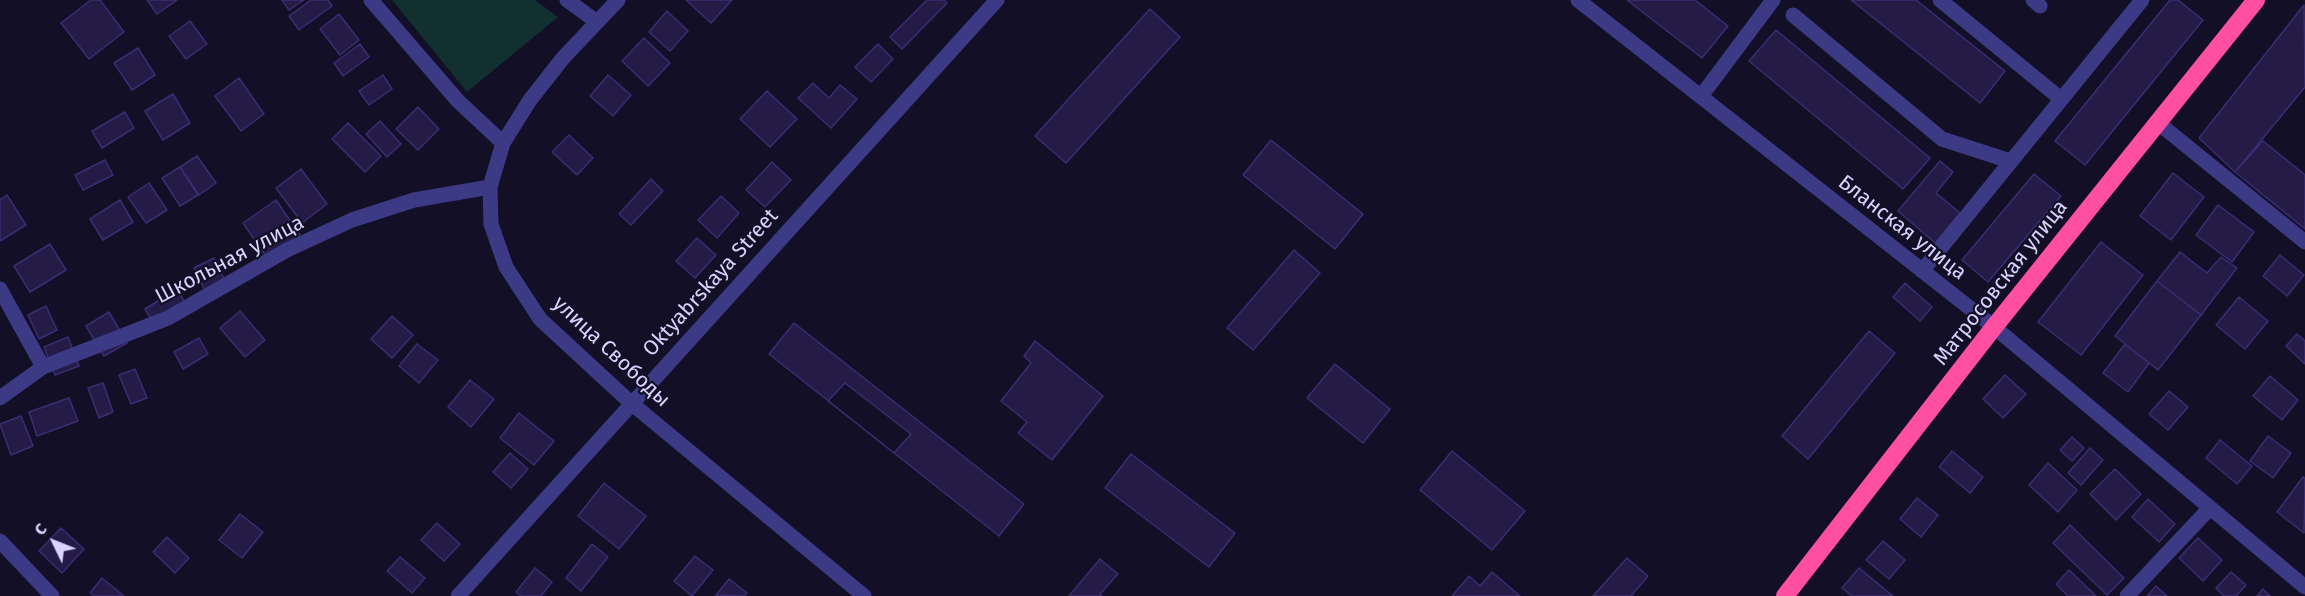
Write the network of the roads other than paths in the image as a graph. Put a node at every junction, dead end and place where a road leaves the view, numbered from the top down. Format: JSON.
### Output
{"nodes":[{"id":1,"x":371,"y":0,"type":"edge"},
{"id":2,"x":567,"y":0,"type":"edge"},
{"id":3,"x":618,"y":0,"type":"edge"},
{"id":4,"x":997,"y":0,"type":"edge"},
{"id":5,"x":1578,"y":0,"type":"edge"},
{"id":6,"x":1940,"y":0,"type":"edge"},
{"id":7,"x":2142,"y":0,"type":"edge"},
{"id":8,"x":2256,"y":0,"type":"edge"},
{"id":9,"x":1765,"y":2,"type":"edge"},
{"id":10,"x":1793,"y":15,"type":"dead end"},
{"id":11,"x":597,"y":22,"type":"junction"},
{"id":12,"x":1702,"y":95,"type":"junction"},
{"id":13,"x":2061,"y":99,"type":"junction"},
{"id":14,"x":2157,"y":122,"type":"junction"},
{"id":15,"x":503,"y":143,"type":"junction"},
{"id":16,"x":2010,"y":161,"type":"junction"},
{"id":17,"x":490,"y":187,"type":"junction"},
{"id":18,"x":2305,"y":242,"type":"edge"},
{"id":19,"x":1922,"y":271,"type":"junction"},
{"id":20,"x":0,"y":289,"type":"edge"},
{"id":21,"x":1994,"y":327,"type":"junction"},
{"id":22,"x":43,"y":366,"type":"junction"},
{"id":23,"x":0,"y":398,"type":"edge"},
{"id":24,"x":631,"y":403,"type":"junction"},
{"id":25,"x":2210,"y":507,"type":"junction"},
{"id":26,"x":0,"y":542,"type":"edge"},
{"id":27,"x":2305,"y":587,"type":"edge"},
{"id":28,"x":52,"y":596,"type":"edge"},
{"id":29,"x":458,"y":596,"type":"edge"},
{"id":30,"x":864,"y":596,"type":"edge"},
{"id":31,"x":1785,"y":596,"type":"edge"},
{"id":32,"x":2127,"y":596,"type":"edge"}],
"edges":[{"from":1,"to":15,"type":"street"},
{"from":2,"to":11,"type":"street"},
{"from":3,"to":11,"type":"street"},
{"from":4,"to":24,"type":"street","name":"Oktyabrskaya Street"},
{"from":5,"to":12,"type":"street","name":"Бланская улица"},
{"from":6,"to":13,"type":"street"},
{"from":7,"to":13,"type":"street"},
{"from":8,"to":14,"type":"highway","name":"Матросовская улица"},
{"from":9,"to":12,"type":"street"},
{"from":10,"to":16,"type":"street"},
{"from":11,"to":15,"type":"street"},
{"from":12,"to":19,"type":"street","name":"Бланская улица"},
{"from":13,"to":16,"type":"street"},
{"from":14,"to":18,"type":"street"},
{"from":14,"to":21,"type":"highway","name":"Матросовская улица"},
{"from":15,"to":17,"type":"street","name":"улица Свободы"},
{"from":16,"to":19,"type":"street"},
{"from":17,"to":22,"type":"street","name":"Школьная улица"},
{"from":17,"to":24,"type":"street","name":"улица Свободы"},
{"from":19,"to":21,"type":"street","name":"Бланская улица"},
{"from":20,"to":22,"type":"street"},
{"from":21,"to":25,"type":"street","name":"Бланская улица"},
{"from":21,"to":31,"type":"highway","name":"Матросовская улица"},
{"from":22,"to":23,"type":"street","name":"Школьная улица"},
{"from":24,"to":29,"type":"street","name":"Oktyabrskaya Street"},
{"from":24,"to":30,"type":"street","name":"улица Свободы"},
{"from":25,"to":27,"type":"street","name":"Бланская улица"},
{"from":25,"to":32,"type":"street"},
{"from":26,"to":28,"type":"street"}]}
